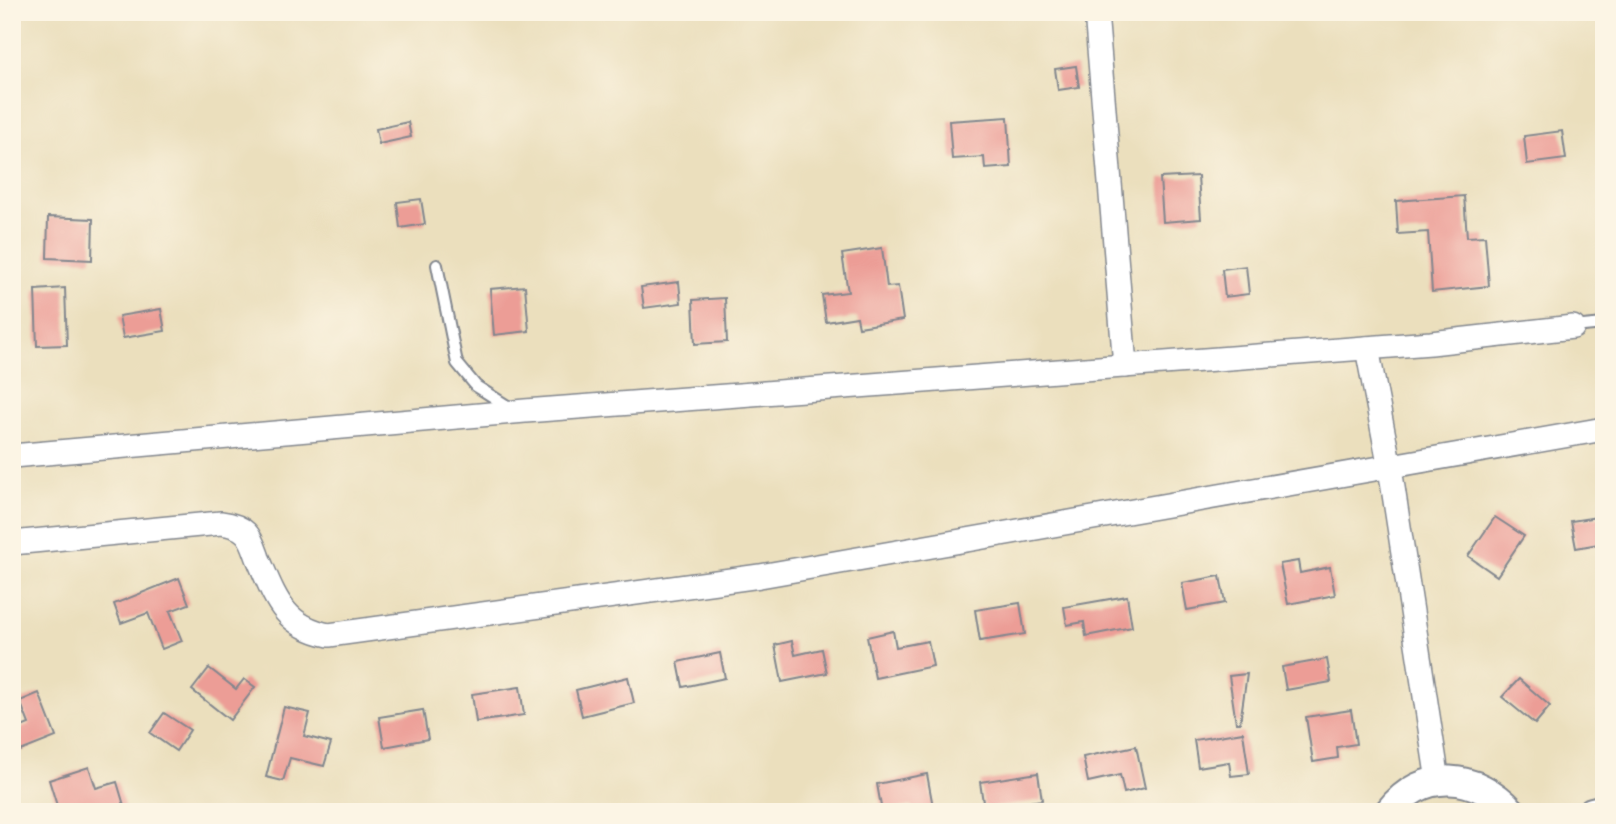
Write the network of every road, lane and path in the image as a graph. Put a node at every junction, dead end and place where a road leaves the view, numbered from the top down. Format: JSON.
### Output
{"nodes":[{"id":1,"x":1096,"y":12,"type":"edge"},
{"id":2,"x":437,"y":265,"type":"dead end"},
{"id":3,"x":1604,"y":324,"type":"edge"},
{"id":4,"x":1573,"y":327,"type":"joint"},
{"id":5,"x":1367,"y":348,"type":"junction"},
{"id":6,"x":1125,"y":366,"type":"junction"},
{"id":7,"x":525,"y":411,"type":"junction"},
{"id":8,"x":1604,"y":429,"type":"edge"},
{"id":9,"x":12,"y":456,"type":"edge"},
{"id":10,"x":1390,"y":468,"type":"junction"},
{"id":11,"x":12,"y":543,"type":"edge"},
{"id":12,"x":1438,"y":781,"type":"junction"},
{"id":13,"x":1604,"y":809,"type":"edge"},
{"id":14,"x":1519,"y":811,"type":"edge"},
{"id":15,"x":1389,"y":812,"type":"edge"},
{"id":16,"x":1592,"y":812,"type":"edge"}],
"edges":[{"from":1,"to":6,"type":"street"},
{"from":2,"to":7,"type":"lane"},
{"from":3,"to":4,"type":"lane"},
{"from":4,"to":5,"type":"street"},
{"from":5,"to":6,"type":"street"},
{"from":5,"to":10,"type":"street"},
{"from":6,"to":7,"type":"street"},
{"from":7,"to":9,"type":"street"},
{"from":8,"to":10,"type":"street"},
{"from":10,"to":11,"type":"street"},
{"from":10,"to":12,"type":"street"},
{"from":12,"to":14,"type":"street"},
{"from":12,"to":15,"type":"street"},
{"from":13,"to":16,"type":"street"}]}
